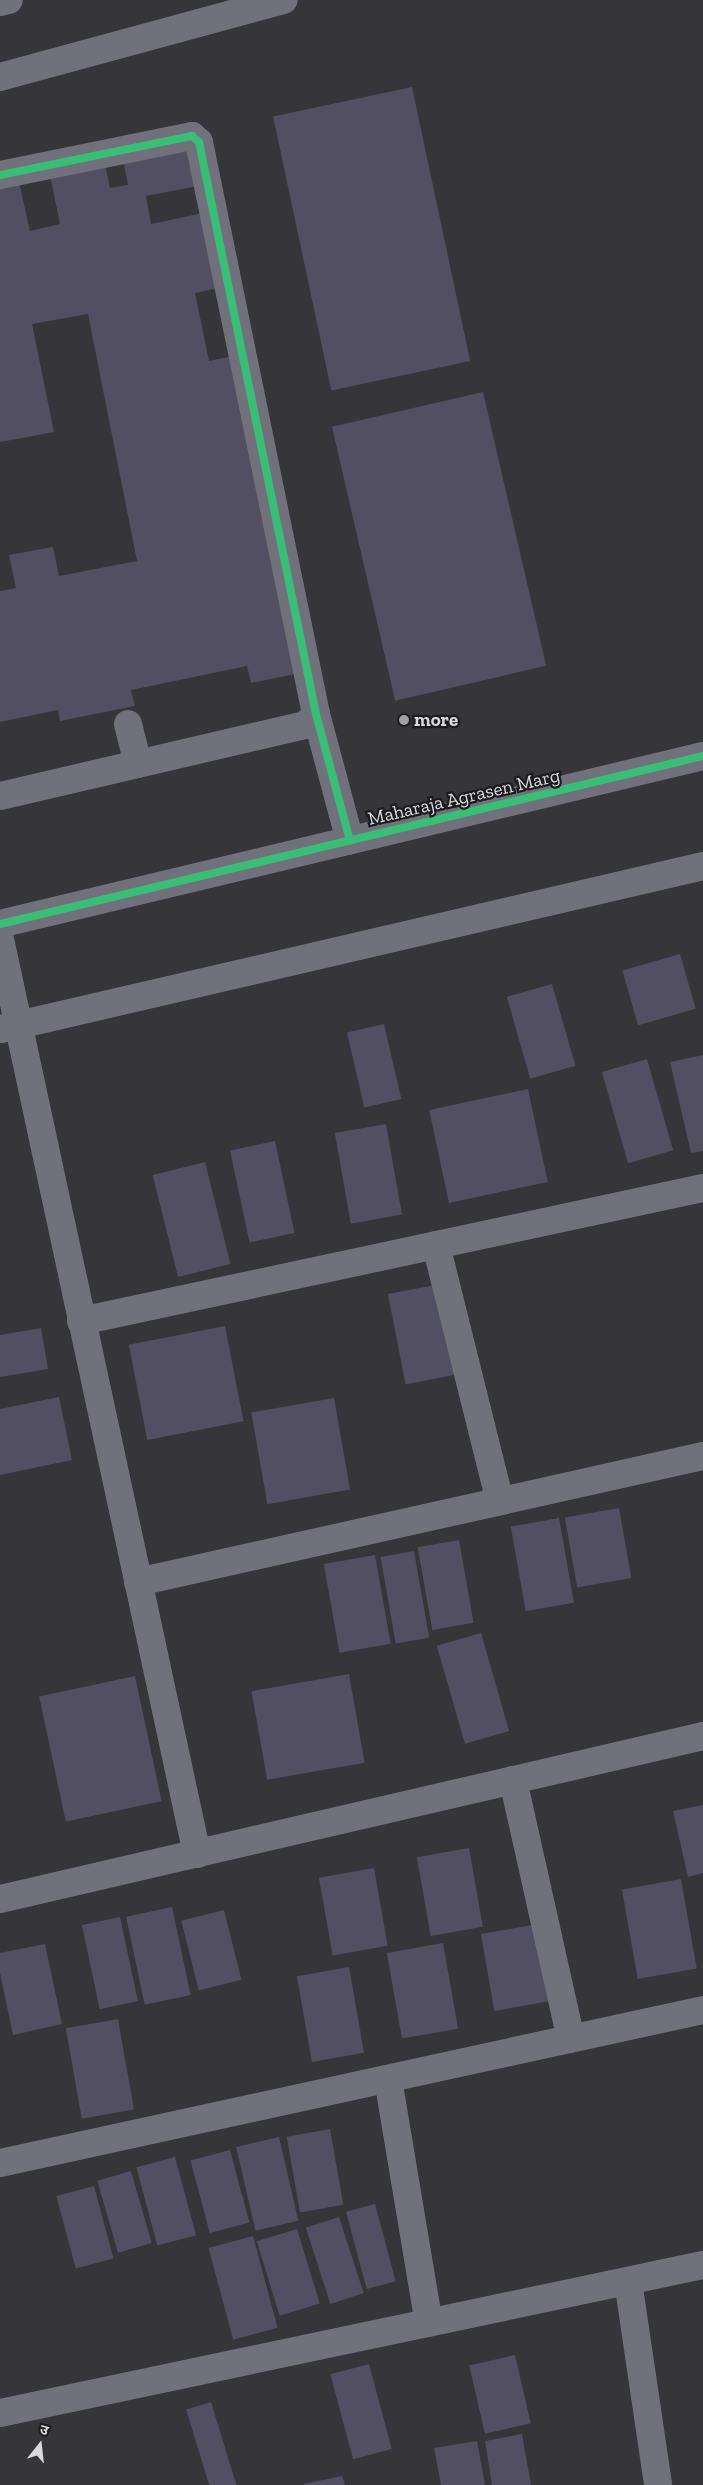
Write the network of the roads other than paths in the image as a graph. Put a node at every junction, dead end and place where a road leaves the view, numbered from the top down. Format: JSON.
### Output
{"nodes":[{"id":1,"x":9,"y":0,"type":"edge"},
{"id":2,"x":284,"y":0,"type":"edge"},
{"id":3,"x":0,"y":2,"type":"edge"},
{"id":4,"x":0,"y":77,"type":"edge"},
{"id":5,"x":0,"y":175,"type":"edge"},
{"id":6,"x":316,"y":714,"type":"junction"},
{"id":7,"x":128,"y":724,"type":"dead end"},
{"id":8,"x":703,"y":756,"type":"edge"},
{"id":9,"x":138,"y":764,"type":"junction"},
{"id":10,"x":0,"y":796,"type":"edge"},
{"id":11,"x":350,"y":841,"type":"junction"},
{"id":12,"x":703,"y":866,"type":"edge"},
{"id":13,"x":0,"y":924,"type":"edge"},
{"id":14,"x":0,"y":939,"type":"edge"},
{"id":15,"x":9,"y":1027,"type":"edge"},
{"id":16,"x":703,"y":1188,"type":"edge"},
{"id":17,"x":436,"y":1245,"type":"junction"},
{"id":18,"x":81,"y":1321,"type":"junction"},
{"id":19,"x":703,"y":1456,"type":"edge"},
{"id":20,"x":500,"y":1501,"type":"junction"},
{"id":21,"x":138,"y":1582,"type":"junction"},
{"id":22,"x":703,"y":1736,"type":"edge"},
{"id":23,"x":513,"y":1780,"type":"junction"},
{"id":24,"x":197,"y":1854,"type":"junction"},
{"id":25,"x":0,"y":1899,"type":"edge"},
{"id":26,"x":703,"y":2010,"type":"edge"},
{"id":27,"x":571,"y":2039,"type":"junction"},
{"id":28,"x":388,"y":2079,"type":"junction"},
{"id":29,"x":0,"y":2163,"type":"edge"},
{"id":30,"x":703,"y":2265,"type":"edge"},
{"id":31,"x":628,"y":2281,"type":"junction"},
{"id":32,"x":429,"y":2323,"type":"junction"},
{"id":33,"x":0,"y":2413,"type":"edge"},
{"id":34,"x":658,"y":2485,"type":"edge"}],
"edges":[{"from":1,"to":3,"type":"street"},
{"from":2,"to":4,"type":"street"},
{"from":5,"to":6,"type":"street"},
{"from":6,"to":9,"type":"street"},
{"from":6,"to":11,"type":"street"},
{"from":7,"to":9,"type":"street"},
{"from":8,"to":11,"type":"street","name":"Maharaja Agrasen Marg"},
{"from":9,"to":10,"type":"street"},
{"from":11,"to":13,"type":"street","name":"Maharaja Agrasen Marg"},
{"from":12,"to":15,"type":"street"},
{"from":14,"to":15,"type":"street"},
{"from":15,"to":18,"type":"street"},
{"from":16,"to":17,"type":"street"},
{"from":17,"to":18,"type":"street"},
{"from":17,"to":20,"type":"street"},
{"from":18,"to":21,"type":"street"},
{"from":19,"to":20,"type":"street"},
{"from":20,"to":21,"type":"street"},
{"from":21,"to":24,"type":"street"},
{"from":22,"to":23,"type":"street"},
{"from":23,"to":24,"type":"street"},
{"from":23,"to":27,"type":"street"},
{"from":24,"to":25,"type":"street"},
{"from":26,"to":27,"type":"street"},
{"from":27,"to":28,"type":"street"},
{"from":28,"to":29,"type":"street"},
{"from":28,"to":32,"type":"street"},
{"from":30,"to":31,"type":"street"},
{"from":31,"to":32,"type":"street"},
{"from":31,"to":34,"type":"street"},
{"from":32,"to":33,"type":"street"}]}
